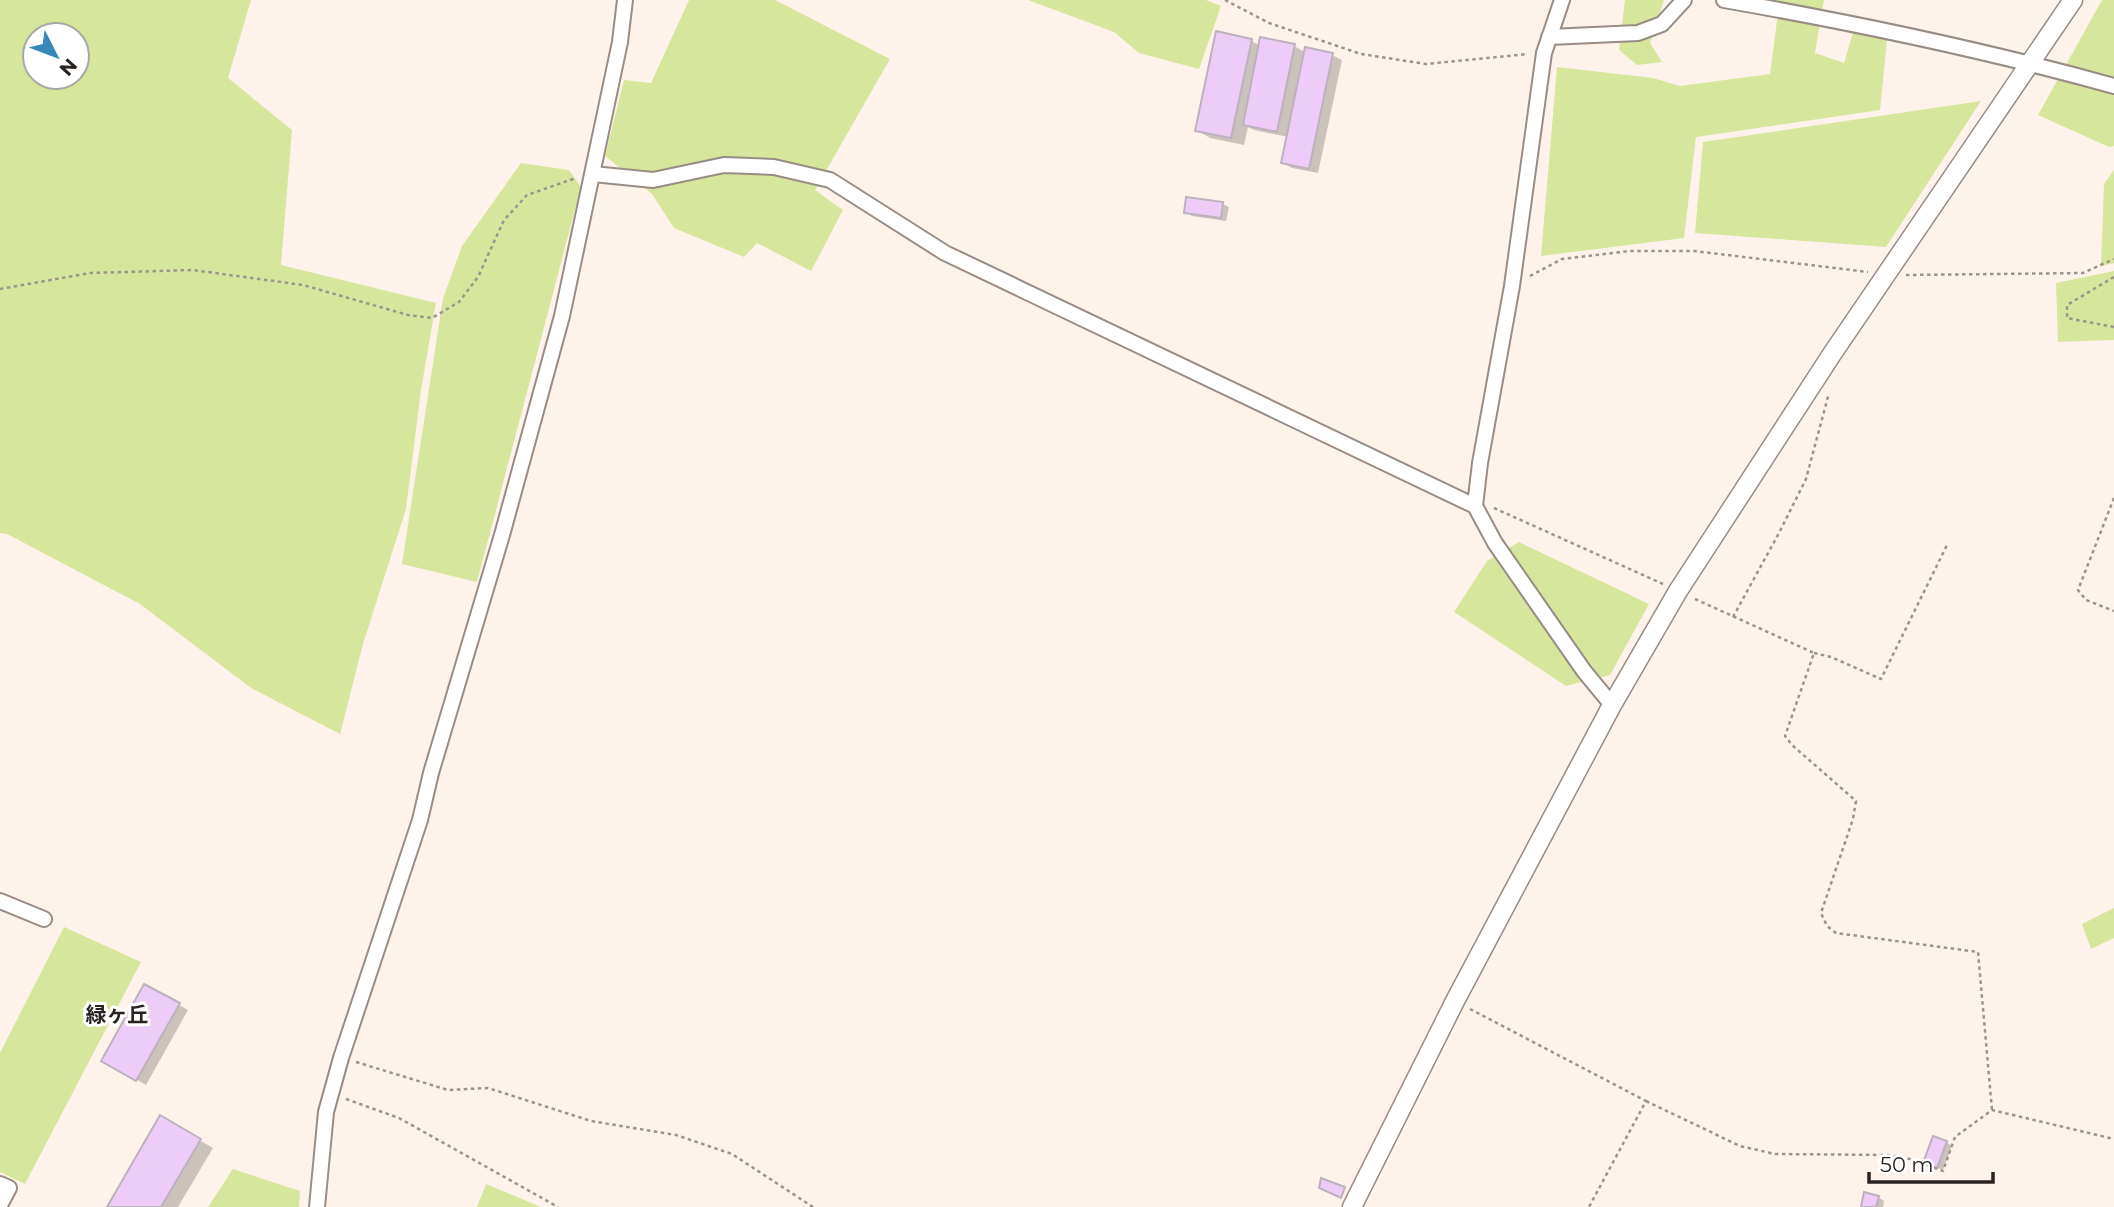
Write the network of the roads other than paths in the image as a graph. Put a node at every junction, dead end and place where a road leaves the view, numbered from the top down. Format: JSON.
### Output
{"nodes":[{"id":1,"x":625,"y":0,"type":"edge"},
{"id":2,"x":1562,"y":0,"type":"edge"},
{"id":3,"x":1684,"y":0,"type":"edge"},
{"id":4,"x":1724,"y":0,"type":"edge"},
{"id":5,"x":2073,"y":0,"type":"edge"},
{"id":6,"x":1549,"y":37,"type":"junction"},
{"id":7,"x":2032,"y":63,"type":"junction"},
{"id":8,"x":2114,"y":86,"type":"edge"},
{"id":9,"x":593,"y":174,"type":"junction"},
{"id":10,"x":1475,"y":506,"type":"junction"},
{"id":11,"x":1612,"y":705,"type":"junction"},
{"id":12,"x":0,"y":901,"type":"edge"},
{"id":13,"x":44,"y":919,"type":"dead end"},
{"id":14,"x":0,"y":1184,"type":"edge"},
{"id":15,"x":0,"y":1205,"type":"edge"},
{"id":16,"x":317,"y":1207,"type":"edge"},
{"id":17,"x":1352,"y":1207,"type":"edge"}],
"edges":[{"from":1,"to":9,"type":"street"},
{"from":2,"to":6,"type":"street"},
{"from":3,"to":6,"type":"street"},
{"from":4,"to":7,"type":"street"},
{"from":5,"to":7,"type":"street"},
{"from":6,"to":10,"type":"street"},
{"from":7,"to":8,"type":"street"},
{"from":7,"to":11,"type":"street"},
{"from":9,"to":10,"type":"street"},
{"from":9,"to":16,"type":"street"},
{"from":10,"to":11,"type":"street"},
{"from":11,"to":17,"type":"street"},
{"from":12,"to":13,"type":"street"},
{"from":14,"to":15,"type":"street"}]}
